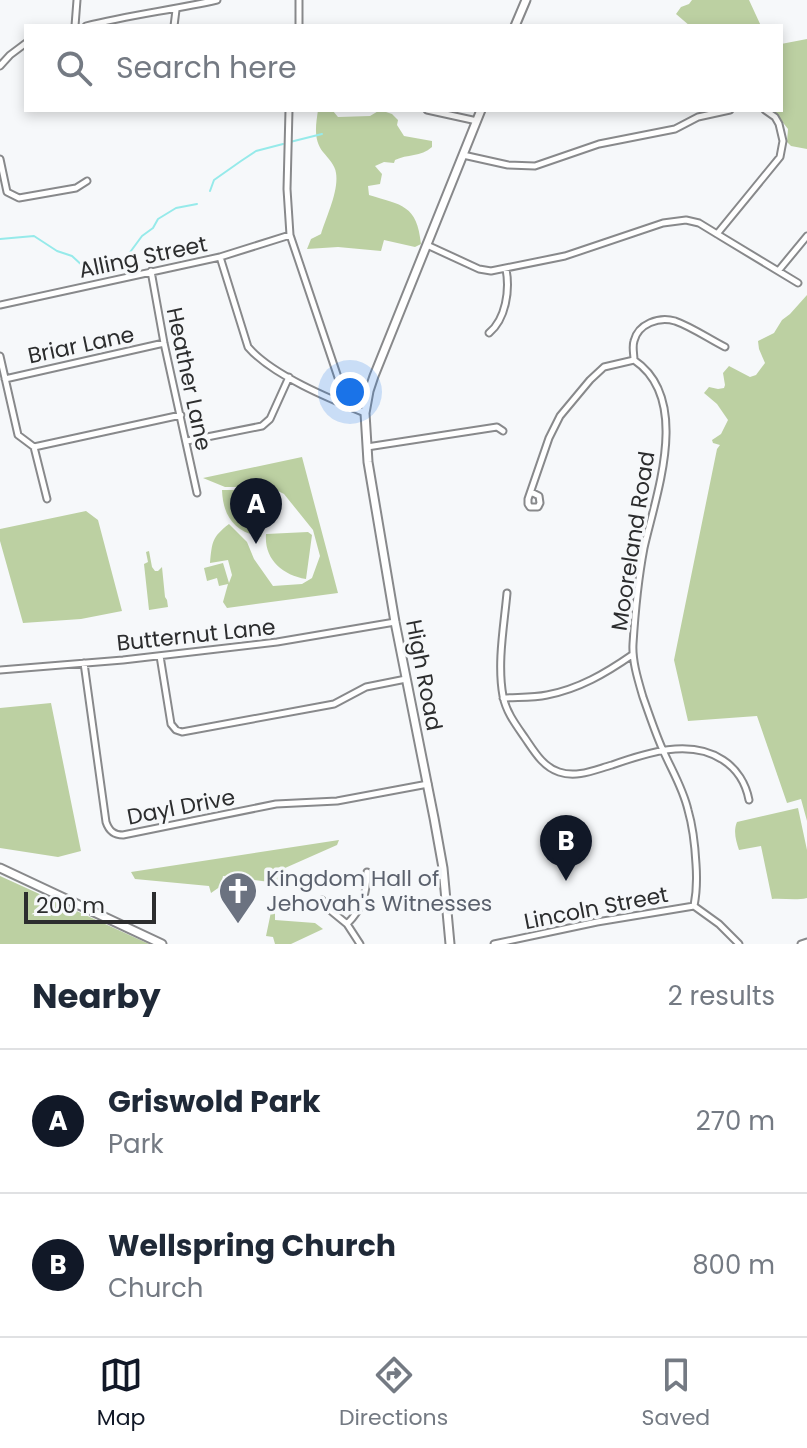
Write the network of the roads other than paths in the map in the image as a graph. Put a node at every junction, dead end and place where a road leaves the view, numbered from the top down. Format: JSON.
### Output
{"nodes":[{"id":1,"x":77,"y":0,"type":"edge"},
{"id":2,"x":217,"y":0,"type":"edge"},
{"id":3,"x":299,"y":0,"type":"edge"},
{"id":4,"x":526,"y":0,"type":"edge"},
{"id":5,"x":176,"y":10,"type":"junction"},
{"id":6,"x":75,"y":24,"type":"edge"},
{"id":7,"x":94,"y":24,"type":"edge"},
{"id":8,"x":174,"y":24,"type":"edge"},
{"id":9,"x":299,"y":24,"type":"edge"},
{"id":10,"x":516,"y":24,"type":"edge"},
{"id":11,"x":24,"y":44,"type":"edge"},
{"id":12,"x":0,"y":66,"type":"edge"},
{"id":13,"x":289,"y":112,"type":"edge"},
{"id":14,"x":436,"y":112,"type":"edge"},
{"id":15,"x":480,"y":112,"type":"edge"},
{"id":16,"x":721,"y":112,"type":"edge"},
{"id":17,"x":768,"y":112,"type":"edge"},
{"id":18,"x":477,"y":121,"type":"junction"},
{"id":19,"x":463,"y":155,"type":"junction"},
{"id":20,"x":0,"y":159,"type":"edge"},
{"id":21,"x":87,"y":181,"type":"dead end"},
{"id":22,"x":717,"y":234,"type":"junction"},
{"id":23,"x":290,"y":235,"type":"junction"},
{"id":24,"x":807,"y":236,"type":"edge"},
{"id":25,"x":427,"y":245,"type":"junction"},
{"id":26,"x":220,"y":257,"type":"junction"},
{"id":27,"x":506,"y":269,"type":"junction"},
{"id":28,"x":779,"y":270,"type":"junction"},
{"id":29,"x":151,"y":271,"type":"junction"},
{"id":30,"x":798,"y":283,"type":"dead end"},
{"id":31,"x":0,"y":305,"type":"edge"},
{"id":32,"x":489,"y":333,"type":"dead end"},
{"id":33,"x":164,"y":343,"type":"junction"},
{"id":34,"x":725,"y":347,"type":"dead end"},
{"id":35,"x":0,"y":356,"type":"edge"},
{"id":36,"x":634,"y":360,"type":"junction"},
{"id":37,"x":289,"y":377,"type":"junction"},
{"id":38,"x":5,"y":379,"type":"junction"},
{"id":39,"x":348,"y":407,"type":"junction"},
{"id":40,"x":365,"y":413,"type":"junction"},
{"id":41,"x":181,"y":415,"type":"junction"},
{"id":42,"x":503,"y":431,"type":"dead end"},
{"id":43,"x":187,"y":441,"type":"junction"},
{"id":44,"x":34,"y":447,"type":"junction"},
{"id":45,"x":366,"y":447,"type":"junction"},
{"id":46,"x":531,"y":492,"type":"dead end"},
{"id":47,"x":197,"y":493,"type":"dead end"},
{"id":48,"x":47,"y":499,"type":"dead end"},
{"id":49,"x":507,"y":593,"type":"dead end"},
{"id":50,"x":395,"y":622,"type":"junction"},
{"id":51,"x":632,"y":655,"type":"junction"},
{"id":52,"x":160,"y":656,"type":"junction"},
{"id":53,"x":84,"y":663,"type":"junction"},
{"id":54,"x":0,"y":670,"type":"edge"},
{"id":55,"x":406,"y":679,"type":"junction"},
{"id":56,"x":503,"y":698,"type":"junction"},
{"id":57,"x":662,"y":750,"type":"junction"},
{"id":58,"x":428,"y":784,"type":"junction"},
{"id":59,"x":749,"y":800,"type":"dead end"},
{"id":60,"x":0,"y":868,"type":"edge"},
{"id":61,"x":367,"y":872,"type":"dead end"},
{"id":62,"x":322,"y":900,"type":"dead end"},
{"id":63,"x":694,"y":906,"type":"junction"},
{"id":64,"x":347,"y":924,"type":"junction"},
{"id":65,"x":807,"y":942,"type":"edge"},
{"id":66,"x":162,"y":944,"type":"edge"},
{"id":67,"x":360,"y":944,"type":"edge"},
{"id":68,"x":450,"y":944,"type":"edge"},
{"id":69,"x":494,"y":944,"type":"edge"},
{"id":70,"x":739,"y":944,"type":"edge"},
{"id":71,"x":801,"y":944,"type":"edge"}],
"edges":[{"from":1,"to":6,"type":"street"},
{"from":2,"to":5,"type":"street"},
{"from":3,"to":9,"type":"street"},
{"from":4,"to":10,"type":"main road"},
{"from":5,"to":7,"type":"street"},
{"from":5,"to":8,"type":"street"},
{"from":11,"to":12,"type":"street"},
{"from":13,"to":23,"type":"street"},
{"from":14,"to":18,"type":"street"},
{"from":15,"to":18,"type":"main road","name":"High Road"},
{"from":16,"to":19,"type":"street"},
{"from":17,"to":22,"type":"street"},
{"from":18,"to":19,"type":"main road","name":"High Road"},
{"from":19,"to":25,"type":"main road","name":"High Road"},
{"from":20,"to":21,"type":"street"},
{"from":22,"to":27,"type":"street"},
{"from":22,"to":28,"type":"street"},
{"from":23,"to":26,"type":"street","name":"Alling Street"},
{"from":23,"to":39,"type":"street"},
{"from":24,"to":28,"type":"street"},
{"from":25,"to":27,"type":"street"},
{"from":25,"to":40,"type":"main road","name":"High Road"},
{"from":26,"to":29,"type":"street","name":"Alling Street"},
{"from":26,"to":37,"type":"street"},
{"from":27,"to":32,"type":"street"},
{"from":28,"to":30,"type":"street"},
{"from":29,"to":31,"type":"street","name":"Alling Street"},
{"from":29,"to":33,"type":"street","name":"Heather Lane"},
{"from":33,"to":38,"type":"street","name":"Briar Lane"},
{"from":33,"to":41,"type":"street","name":"Heather Lane"},
{"from":34,"to":36,"type":"street"},
{"from":35,"to":38,"type":"street"},
{"from":36,"to":46,"type":"street"},
{"from":36,"to":51,"type":"street","name":"Mooreland Road"},
{"from":37,"to":39,"type":"street"},
{"from":37,"to":43,"type":"street"},
{"from":38,"to":44,"type":"street"},
{"from":39,"to":40,"type":"street"},
{"from":40,"to":45,"type":"main road","name":"High Road"},
{"from":41,"to":43,"type":"street","name":"Heather Lane"},
{"from":41,"to":44,"type":"street"},
{"from":42,"to":45,"type":"street"},
{"from":43,"to":47,"type":"street","name":"Heather Lane"},
{"from":44,"to":48,"type":"street"},
{"from":45,"to":50,"type":"main road","name":"High Road"},
{"from":49,"to":56,"type":"street"},
{"from":50,"to":52,"type":"street","name":"Butternut Lane"},
{"from":50,"to":55,"type":"main road","name":"High Road"},
{"from":51,"to":56,"type":"street"},
{"from":51,"to":57,"type":"street","name":"Mooreland Road"},
{"from":52,"to":53,"type":"street","name":"Butternut Lane"},
{"from":52,"to":55,"type":"street"},
{"from":53,"to":54,"type":"street","name":"Butternut Lane"},
{"from":53,"to":58,"type":"street","name":"Dayl Drive"},
{"from":55,"to":58,"type":"main road","name":"High Road"},
{"from":56,"to":57,"type":"street"},
{"from":57,"to":59,"type":"street"},
{"from":57,"to":63,"type":"street","name":"Mooreland Road"},
{"from":58,"to":68,"type":"main road","name":"High Road"},
{"from":60,"to":66,"type":"main road"},
{"from":61,"to":64,"type":"street"},
{"from":62,"to":64,"type":"street"},
{"from":63,"to":69,"type":"street","name":"Lincoln Street"},
{"from":63,"to":70,"type":"street","name":"Lincoln Street"},
{"from":64,"to":67,"type":"street"},
{"from":65,"to":71,"type":"street"}]}
